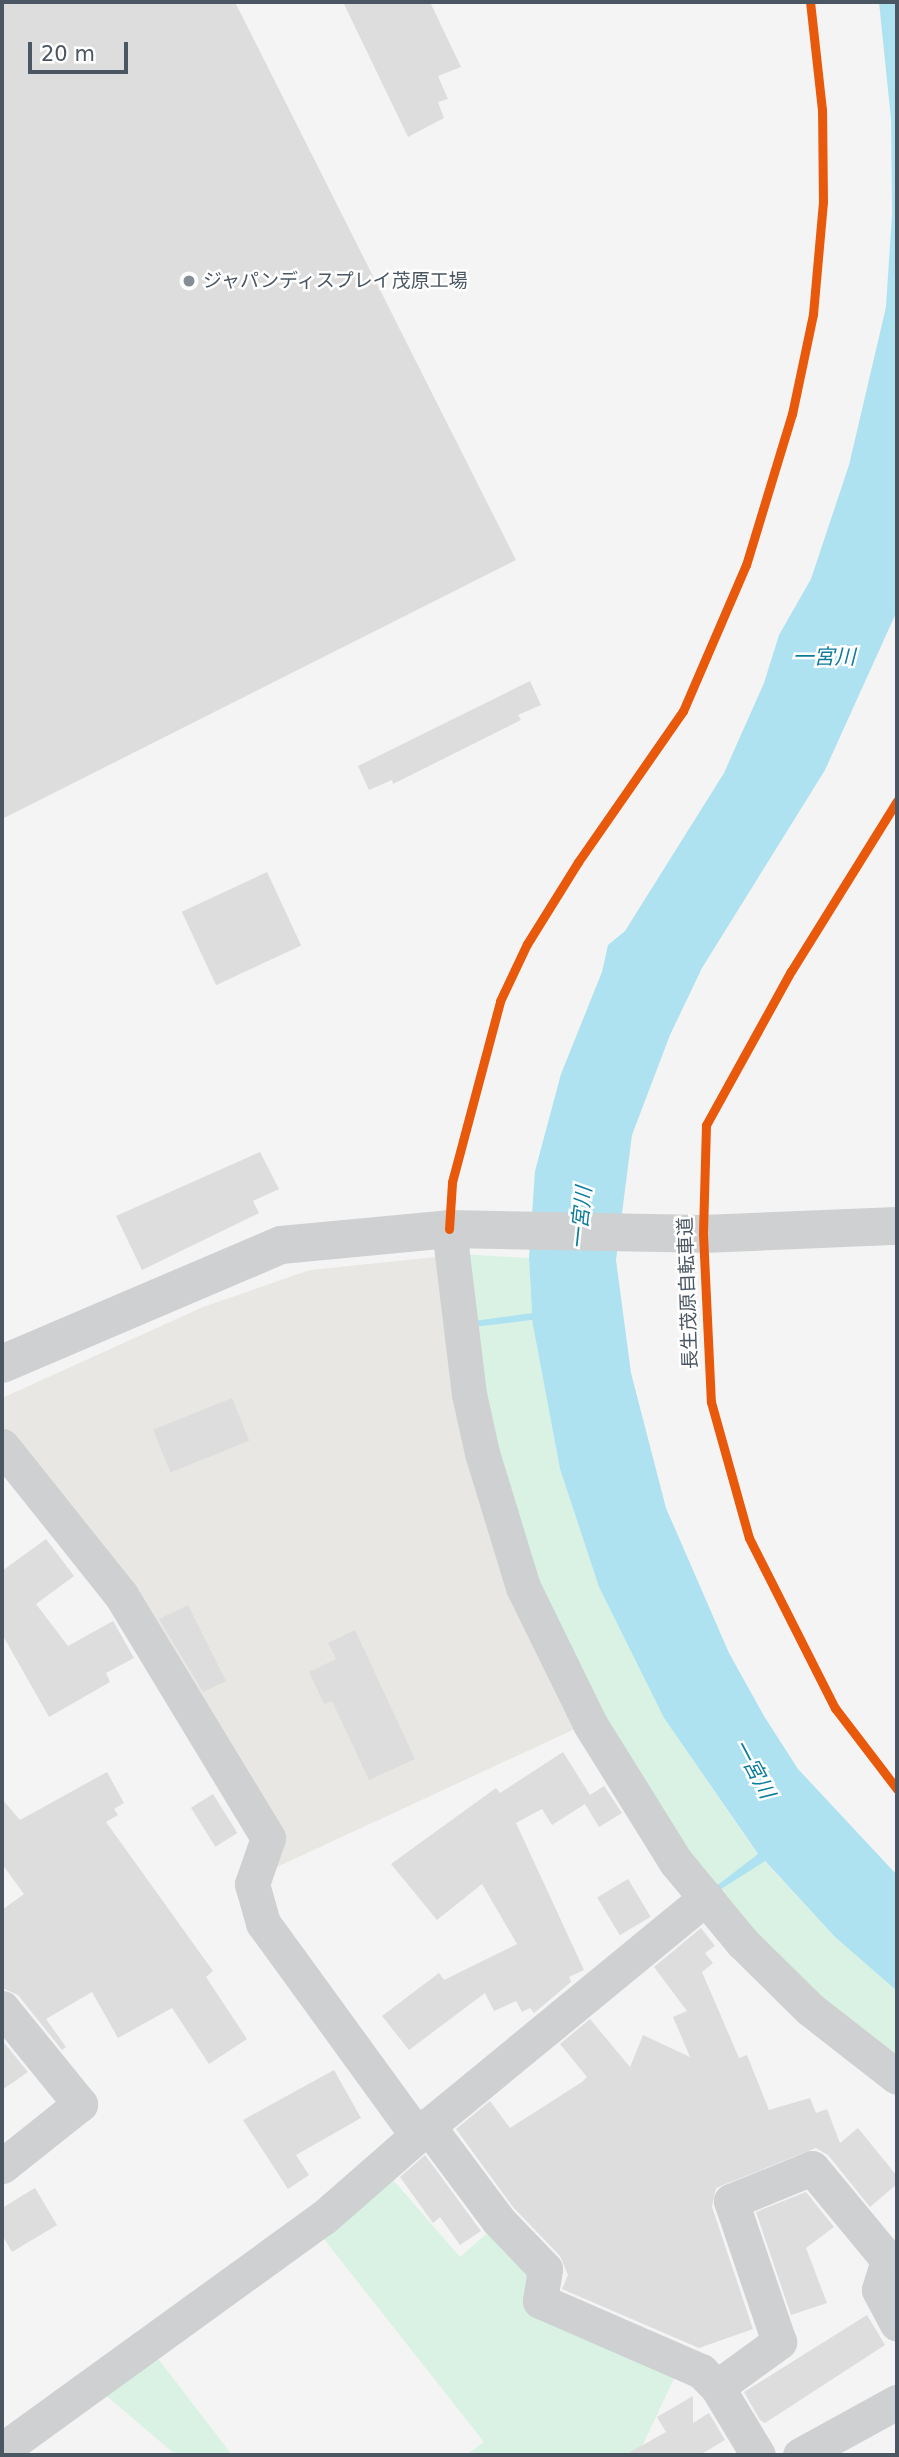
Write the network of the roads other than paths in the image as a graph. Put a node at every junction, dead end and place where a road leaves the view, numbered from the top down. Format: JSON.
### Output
{"nodes":[{"id":1,"x":897,"y":1226,"type":"edge"},
{"id":2,"x":455,"y":1229,"type":"junction"},
{"id":3,"x":2,"y":1364,"type":"edge"},
{"id":4,"x":2,"y":1446,"type":"edge"},
{"id":5,"x":706,"y":1898,"type":"junction"},
{"id":6,"x":2,"y":2008,"type":"edge"},
{"id":7,"x":897,"y":2077,"type":"edge"},
{"id":8,"x":428,"y":2126,"type":"junction"},
{"id":9,"x":2,"y":2166,"type":"edge"},
{"id":10,"x":897,"y":2324,"type":"edge"},
{"id":11,"x":717,"y":2386,"type":"junction"},
{"id":12,"x":897,"y":2402,"type":"edge"},
{"id":13,"x":2,"y":2450,"type":"edge"},
{"id":14,"x":758,"y":2455,"type":"edge"},
{"id":15,"x":800,"y":2455,"type":"edge"}],
"edges":[{"from":1,"to":2,"type":"street"},
{"from":2,"to":3,"type":"street"},
{"from":2,"to":5,"type":"street"},
{"from":4,"to":8,"type":"street"},
{"from":5,"to":7,"type":"street"},
{"from":5,"to":8,"type":"street"},
{"from":6,"to":9,"type":"street"},
{"from":8,"to":11,"type":"street"},
{"from":8,"to":13,"type":"street"},
{"from":10,"to":11,"type":"street"},
{"from":11,"to":14,"type":"street"},
{"from":12,"to":15,"type":"street"}]}
